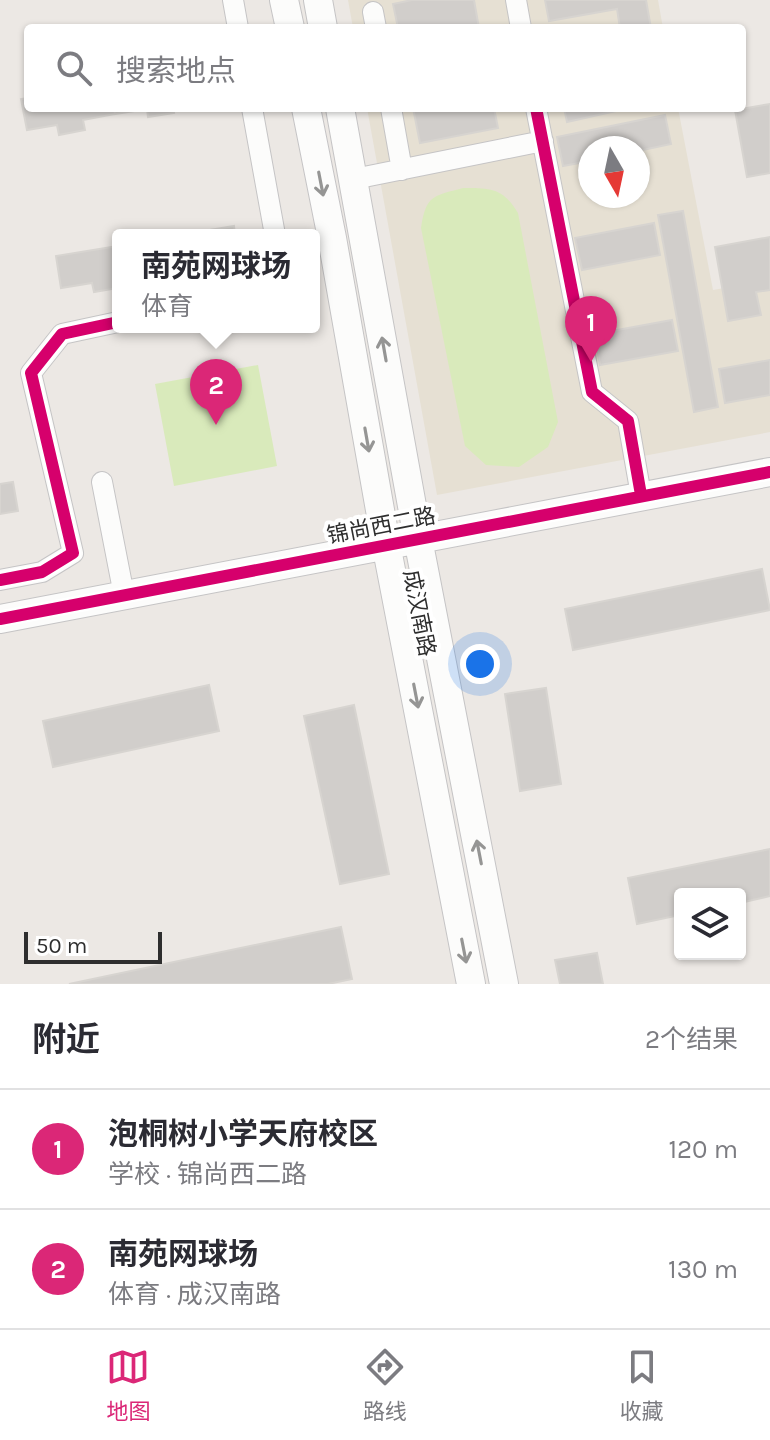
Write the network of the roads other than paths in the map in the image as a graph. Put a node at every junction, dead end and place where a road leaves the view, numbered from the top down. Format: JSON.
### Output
{"nodes":[{"id":1,"x":233,"y":0,"type":"edge"},
{"id":2,"x":284,"y":0,"type":"edge"},
{"id":3,"x":318,"y":0,"type":"edge"},
{"id":4,"x":516,"y":0,"type":"edge"},
{"id":5,"x":237,"y":24,"type":"edge"},
{"id":6,"x":289,"y":24,"type":"edge"},
{"id":7,"x":322,"y":24,"type":"edge"},
{"id":8,"x":520,"y":24,"type":"edge"},
{"id":9,"x":253,"y":112,"type":"edge"},
{"id":10,"x":307,"y":112,"type":"edge"},
{"id":11,"x":341,"y":112,"type":"edge"},
{"id":12,"x":392,"y":112,"type":"edge"},
{"id":13,"x":537,"y":112,"type":"edge"},
{"id":14,"x":543,"y":141,"type":"junction"},
{"id":15,"x":402,"y":170,"type":"junction"},
{"id":16,"x":354,"y":179,"type":"junction"},
{"id":17,"x":274,"y":229,"type":"edge"},
{"id":18,"x":112,"y":323,"type":"edge"},
{"id":19,"x":770,"y":472,"type":"edge"},
{"id":20,"x":102,"y":482,"type":"dead end"},
{"id":21,"x":641,"y":495,"type":"junction"},
{"id":22,"x":418,"y":539,"type":"junction"},
{"id":23,"x":386,"y":544,"type":"junction"},
{"id":24,"x":0,"y":580,"type":"edge"},
{"id":25,"x":124,"y":595,"type":"junction"},
{"id":26,"x":0,"y":619,"type":"edge"},
{"id":27,"x":471,"y":984,"type":"edge"},
{"id":28,"x":504,"y":984,"type":"edge"}],
"edges":[{"from":1,"to":5,"type":"street"},
{"from":2,"to":6,"type":"main road"},
{"from":3,"to":7,"type":"main road"},
{"from":4,"to":8,"type":"street"},
{"from":9,"to":17,"type":"street"},
{"from":10,"to":23,"type":"main road","name":"成汉南路","one_way":true},
{"from":11,"to":16,"type":"main road","name":"成汉南路"},
{"from":12,"to":15,"type":"street"},
{"from":13,"to":14,"type":"street"},
{"from":14,"to":15,"type":"street"},
{"from":14,"to":21,"type":"street"},
{"from":15,"to":16,"type":"street"},
{"from":22,"to":16,"type":"main road","name":"成汉南路","one_way":true},
{"from":18,"to":24,"type":"street"},
{"from":19,"to":21,"type":"main road","name":"锦尚西二路"},
{"from":20,"to":25,"type":"street"},
{"from":21,"to":22,"type":"main road","name":"锦尚西二路"},
{"from":22,"to":23,"type":"main road","name":"锦尚西二路"},
{"from":28,"to":22,"type":"main road","name":"成汉南路","one_way":true},
{"from":23,"to":25,"type":"main road","name":"锦尚西二路"},
{"from":23,"to":27,"type":"main road","name":"成汉南路","one_way":true},
{"from":25,"to":26,"type":"main road","name":"锦尚西二路"}]}
